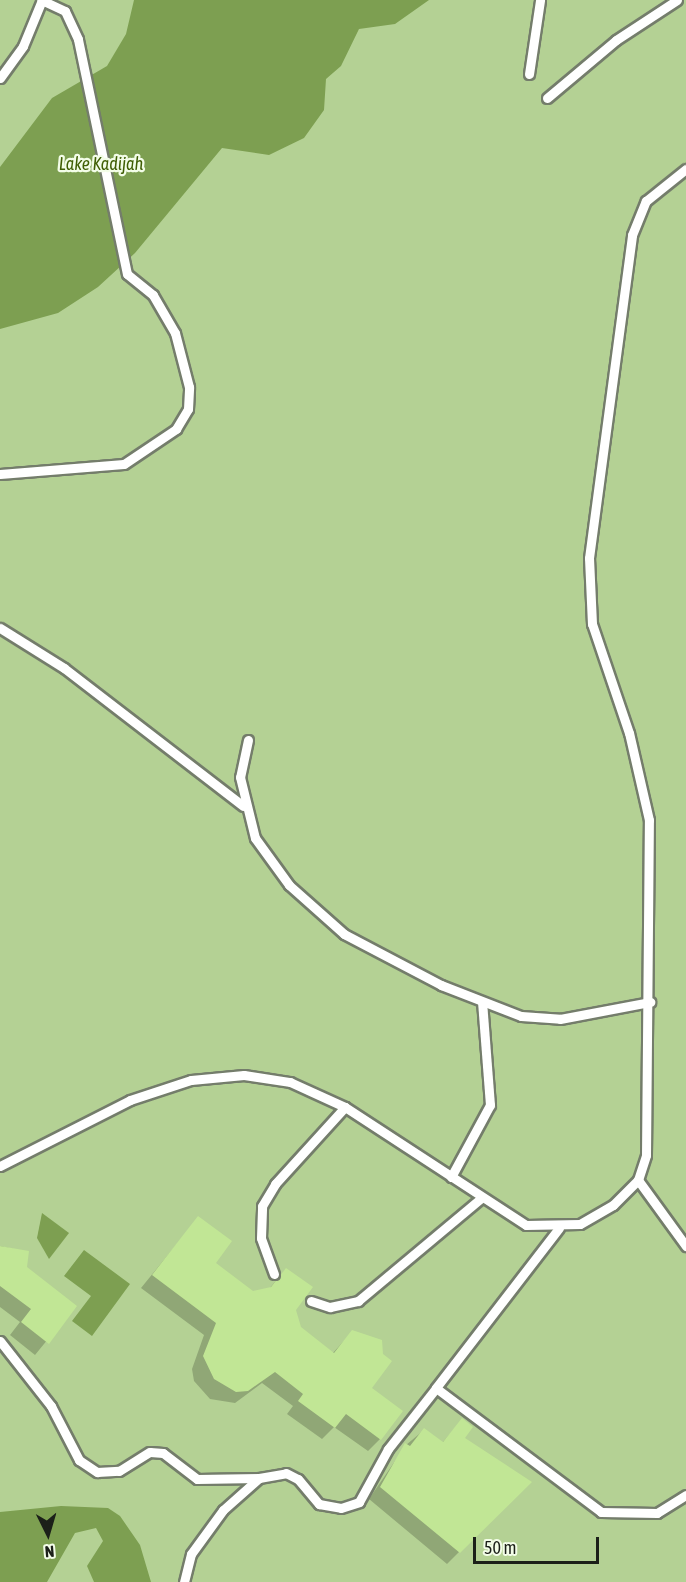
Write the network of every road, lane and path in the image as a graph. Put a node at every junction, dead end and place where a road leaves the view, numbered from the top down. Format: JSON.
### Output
{"nodes":[{"id":1,"x":41,"y":0,"type":"edge"},
{"id":2,"x":540,"y":0,"type":"edge"},
{"id":3,"x":677,"y":0,"type":"edge"},
{"id":4,"x":529,"y":74,"type":"dead end"},
{"id":5,"x":0,"y":78,"type":"edge"},
{"id":6,"x":547,"y":98,"type":"dead end"},
{"id":7,"x":686,"y":169,"type":"edge"},
{"id":8,"x":0,"y":474,"type":"edge"},
{"id":9,"x":0,"y":628,"type":"edge"},
{"id":10,"x":248,"y":740,"type":"dead end"},
{"id":11,"x":243,"y":806,"type":"junction"},
{"id":12,"x":482,"y":1002,"type":"junction"},
{"id":13,"x":650,"y":1002,"type":"junction"},
{"id":14,"x":345,"y":1107,"type":"junction"},
{"id":15,"x":0,"y":1166,"type":"edge"},
{"id":16,"x":451,"y":1177,"type":"junction"},
{"id":17,"x":638,"y":1180,"type":"junction"},
{"id":18,"x":480,"y":1199,"type":"junction"},
{"id":19,"x":559,"y":1228,"type":"junction"},
{"id":20,"x":686,"y":1246,"type":"edge"},
{"id":21,"x":274,"y":1274,"type":"dead end"},
{"id":22,"x":311,"y":1301,"type":"dead end"},
{"id":23,"x":0,"y":1341,"type":"edge"},
{"id":24,"x":435,"y":1388,"type":"junction"},
{"id":25,"x":259,"y":1478,"type":"junction"},
{"id":26,"x":686,"y":1495,"type":"edge"},
{"id":27,"x":184,"y":1582,"type":"edge"}],
"edges":[{"from":1,"to":5,"type":"lane"},
{"from":1,"to":8,"type":"lane"},
{"from":2,"to":4,"type":"lane"},
{"from":3,"to":6,"type":"lane"},
{"from":7,"to":13,"type":"lane"},
{"from":9,"to":11,"type":"lane"},
{"from":10,"to":11,"type":"lane"},
{"from":11,"to":12,"type":"lane"},
{"from":12,"to":13,"type":"lane"},
{"from":12,"to":16,"type":"lane"},
{"from":13,"to":17,"type":"lane"},
{"from":14,"to":15,"type":"lane"},
{"from":14,"to":16,"type":"lane"},
{"from":14,"to":21,"type":"lane"},
{"from":16,"to":18,"type":"lane"},
{"from":17,"to":19,"type":"lane"},
{"from":17,"to":20,"type":"lane"},
{"from":18,"to":19,"type":"lane"},
{"from":18,"to":22,"type":"lane"},
{"from":19,"to":24,"type":"lane"},
{"from":23,"to":25,"type":"lane"},
{"from":24,"to":25,"type":"lane"},
{"from":24,"to":26,"type":"lane"},
{"from":25,"to":27,"type":"lane"}]}
